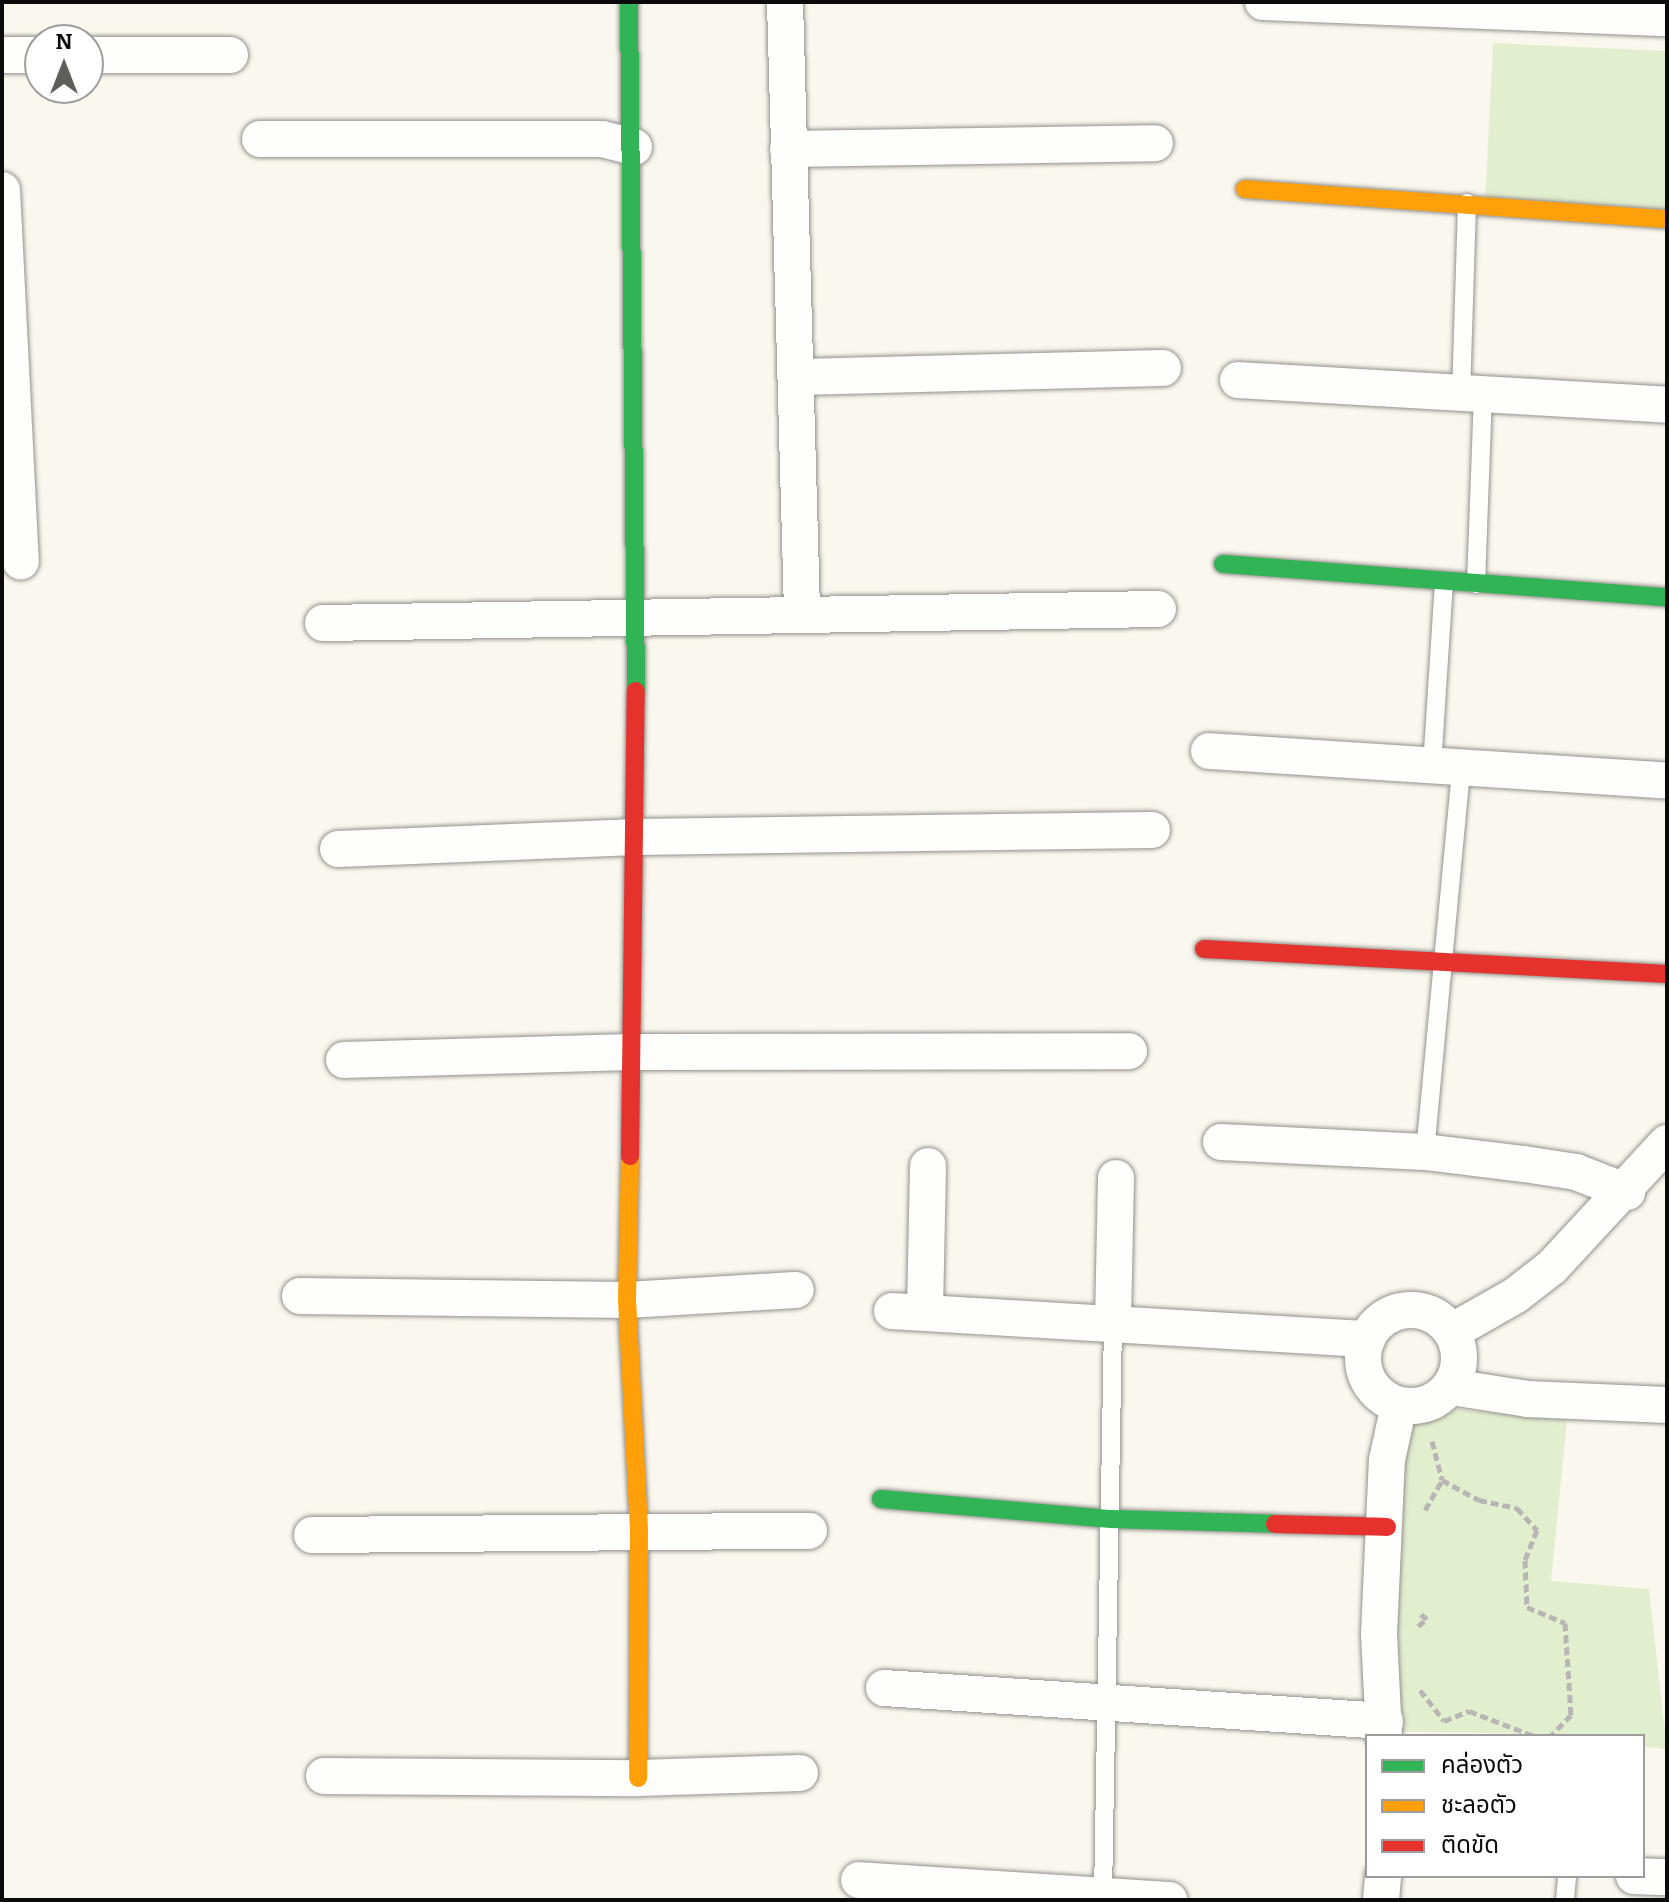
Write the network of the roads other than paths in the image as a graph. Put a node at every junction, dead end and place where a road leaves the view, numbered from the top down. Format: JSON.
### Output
{"nodes":[{"id":1,"x":629,"y":2,"type":"edge"},
{"id":2,"x":785,"y":2,"type":"edge"},
{"id":3,"x":1263,"y":2,"type":"edge"},
{"id":4,"x":1485,"y":8,"type":"edge"},
{"id":5,"x":1667,"y":18,"type":"edge"},
{"id":6,"x":2,"y":55,"type":"edge"},
{"id":7,"x":24,"y":55,"type":"edge"},
{"id":8,"x":104,"y":55,"type":"edge"},
{"id":9,"x":230,"y":55,"type":"dead end"},
{"id":10,"x":260,"y":139,"type":"dead end"},
{"id":11,"x":1155,"y":143,"type":"dead end"},
{"id":12,"x":634,"y":147,"type":"junction"},
{"id":13,"x":788,"y":149,"type":"junction"},
{"id":14,"x":1245,"y":189,"type":"dead end"},
{"id":15,"x":2,"y":190,"type":"edge"},
{"id":16,"x":1467,"y":203,"type":"junction"},
{"id":17,"x":1667,"y":219,"type":"edge"},
{"id":18,"x":1163,"y":368,"type":"dead end"},
{"id":19,"x":797,"y":377,"type":"junction"},
{"id":20,"x":1238,"y":380,"type":"dead end"},
{"id":21,"x":1472,"y":396,"type":"junction"},
{"id":22,"x":1667,"y":405,"type":"edge"},
{"id":23,"x":21,"y":562,"type":"dead end"},
{"id":24,"x":1223,"y":564,"type":"dead end"},
{"id":25,"x":1444,"y":580,"type":"junction"},
{"id":26,"x":1476,"y":584,"type":"junction"},
{"id":27,"x":1667,"y":597,"type":"edge"},
{"id":28,"x":1158,"y":609,"type":"dead end"},
{"id":29,"x":802,"y":611,"type":"junction"},
{"id":30,"x":632,"y":615,"type":"junction"},
{"id":31,"x":323,"y":623,"type":"dead end"},
{"id":32,"x":1209,"y":751,"type":"dead end"},
{"id":33,"x":1446,"y":768,"type":"junction"},
{"id":34,"x":1667,"y":781,"type":"edge"},
{"id":35,"x":1152,"y":830,"type":"dead end"},
{"id":36,"x":636,"y":837,"type":"junction"},
{"id":37,"x":338,"y":849,"type":"dead end"},
{"id":38,"x":1204,"y":949,"type":"dead end"},
{"id":39,"x":1447,"y":959,"type":"junction"},
{"id":40,"x":1667,"y":974,"type":"edge"},
{"id":41,"x":1129,"y":1051,"type":"dead end"},
{"id":42,"x":631,"y":1052,"type":"junction"},
{"id":43,"x":344,"y":1060,"type":"dead end"},
{"id":44,"x":1221,"y":1142,"type":"dead end"},
{"id":45,"x":1667,"y":1145,"type":"edge"},
{"id":46,"x":1425,"y":1152,"type":"junction"},
{"id":47,"x":928,"y":1166,"type":"dead end"},
{"id":48,"x":1116,"y":1178,"type":"dead end"},
{"id":49,"x":1627,"y":1192,"type":"junction"},
{"id":50,"x":796,"y":1290,"type":"dead end"},
{"id":51,"x":300,"y":1296,"type":"dead end"},
{"id":52,"x":627,"y":1300,"type":"junction"},
{"id":53,"x":1113,"y":1321,"type":"junction"},
{"id":54,"x":1453,"y":1331,"type":"junction"},
{"id":55,"x":1367,"y":1339,"type":"junction"},
{"id":56,"x":1424,"y":1399,"type":"junction"},
{"id":57,"x":1667,"y":1405,"type":"edge"},
{"id":58,"x":881,"y":1499,"type":"dead end"},
{"id":59,"x":1111,"y":1519,"type":"junction"},
{"id":60,"x":1387,"y":1527,"type":"junction"},
{"id":61,"x":639,"y":1531,"type":"junction"},
{"id":62,"x":809,"y":1531,"type":"dead end"},
{"id":63,"x":312,"y":1535,"type":"dead end"},
{"id":64,"x":884,"y":1688,"type":"dead end"},
{"id":65,"x":1104,"y":1703,"type":"junction"},
{"id":66,"x":1384,"y":1728,"type":"edge"},
{"id":67,"x":800,"y":1773,"type":"dead end"},
{"id":68,"x":324,"y":1776,"type":"dead end"},
{"id":69,"x":638,"y":1778,"type":"junction"},
{"id":70,"x":1645,"y":1876,"type":"edge"},
{"id":71,"x":1667,"y":1877,"type":"edge"},
{"id":72,"x":1383,"y":1878,"type":"edge"},
{"id":73,"x":1567,"y":1878,"type":"edge"},
{"id":74,"x":859,"y":1880,"type":"dead end"},
{"id":75,"x":1103,"y":1896,"type":"junction"},
{"id":76,"x":1169,"y":1900,"type":"edge"},
{"id":77,"x":1381,"y":1900,"type":"edge"},
{"id":78,"x":1565,"y":1900,"type":"edge"}],
"edges":[{"from":1,"to":12,"type":"street"},
{"from":2,"to":13,"type":"street"},
{"from":3,"to":4,"type":"street"},
{"from":4,"to":5,"type":"street"},
{"from":6,"to":7,"type":"street"},
{"from":8,"to":9,"type":"street"},
{"from":10,"to":12,"type":"street"},
{"from":11,"to":13,"type":"street"},
{"from":12,"to":30,"type":"street"},
{"from":13,"to":19,"type":"street"},
{"from":14,"to":16,"type":"street"},
{"from":15,"to":23,"type":"street"},
{"from":16,"to":17,"type":"street"},
{"from":16,"to":21,"type":"lane"},
{"from":18,"to":19,"type":"street"},
{"from":19,"to":29,"type":"street"},
{"from":20,"to":21,"type":"street"},
{"from":21,"to":22,"type":"street"},
{"from":21,"to":26,"type":"lane"},
{"from":24,"to":25,"type":"street"},
{"from":25,"to":26,"type":"street"},
{"from":25,"to":33,"type":"lane"},
{"from":26,"to":27,"type":"street"},
{"from":28,"to":29,"type":"street"},
{"from":29,"to":30,"type":"street"},
{"from":30,"to":31,"type":"street"},
{"from":30,"to":36,"type":"street"},
{"from":32,"to":33,"type":"street"},
{"from":33,"to":34,"type":"street"},
{"from":33,"to":39,"type":"lane"},
{"from":35,"to":36,"type":"street"},
{"from":36,"to":37,"type":"street"},
{"from":36,"to":42,"type":"street"},
{"from":38,"to":39,"type":"street"},
{"from":39,"to":40,"type":"street"},
{"from":39,"to":46,"type":"lane"},
{"from":41,"to":42,"type":"street"},
{"from":42,"to":43,"type":"street"},
{"from":42,"to":52,"type":"street"},
{"from":44,"to":46,"type":"street"},
{"from":45,"to":49,"type":"street"},
{"from":46,"to":49,"type":"street"},
{"from":47,"to":53,"type":"street"},
{"from":48,"to":53,"type":"street"},
{"from":49,"to":54,"type":"street"},
{"from":50,"to":52,"type":"street"},
{"from":51,"to":52,"type":"street"},
{"from":52,"to":61,"type":"street"},
{"from":53,"to":55,"type":"street"},
{"from":53,"to":59,"type":"lane"},
{"from":54,"to":55,"type":"street"},
{"from":54,"to":56,"type":"street"},
{"from":55,"to":56,"type":"street"},
{"from":56,"to":57,"type":"street"},
{"from":56,"to":60,"type":"street"},
{"from":58,"to":59,"type":"street"},
{"from":59,"to":60,"type":"street"},
{"from":59,"to":65,"type":"lane"},
{"from":60,"to":66,"type":"street"},
{"from":61,"to":62,"type":"street"},
{"from":61,"to":63,"type":"street"},
{"from":61,"to":69,"type":"street"},
{"from":64,"to":65,"type":"street"},
{"from":65,"to":66,"type":"street"},
{"from":65,"to":75,"type":"lane"},
{"from":67,"to":69,"type":"street"},
{"from":68,"to":69,"type":"street"},
{"from":70,"to":71,"type":"street"},
{"from":72,"to":77,"type":"street"},
{"from":73,"to":78,"type":"lane"},
{"from":74,"to":75,"type":"street"},
{"from":75,"to":76,"type":"street"}]}
